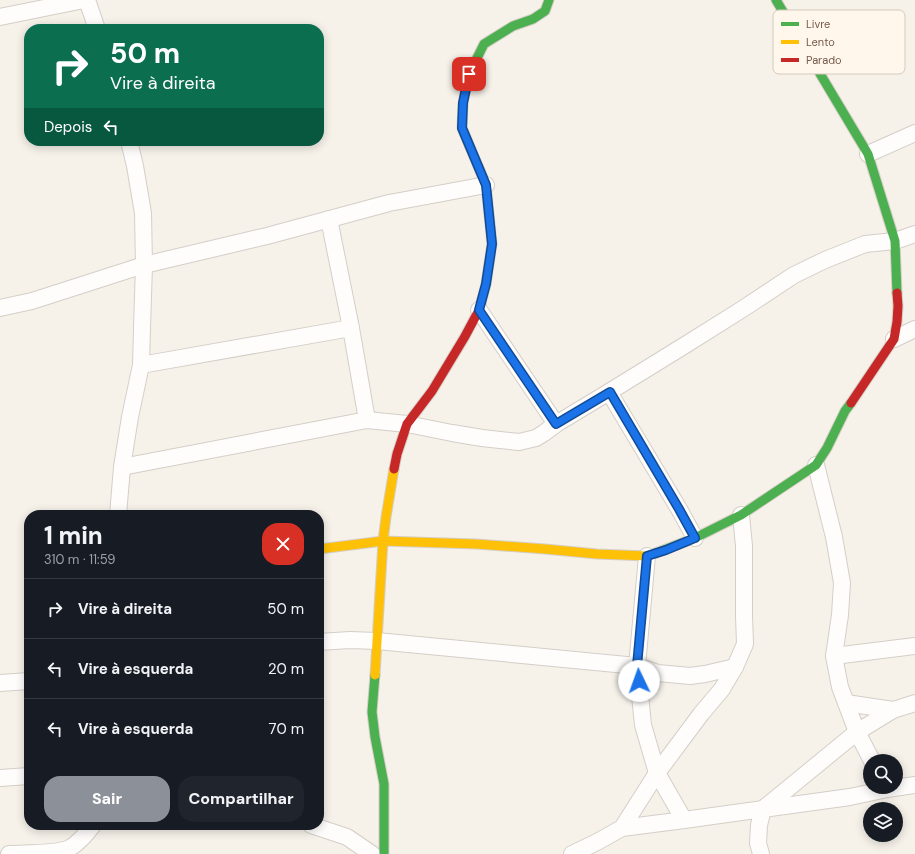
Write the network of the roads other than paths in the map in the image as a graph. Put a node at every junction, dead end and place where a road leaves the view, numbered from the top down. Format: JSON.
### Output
{"nodes":[{"id":1,"x":84,"y":0,"type":"edge"},
{"id":2,"x":87,"y":0,"type":"edge"},
{"id":3,"x":549,"y":0,"type":"edge"},
{"id":4,"x":776,"y":0,"type":"edge"},
{"id":5,"x":782,"y":10,"type":"edge"},
{"id":6,"x":0,"y":17,"type":"edge"},
{"id":7,"x":95,"y":24,"type":"edge"},
{"id":8,"x":820,"y":74,"type":"edge"},
{"id":9,"x":915,"y":133,"type":"edge"},
{"id":10,"x":130,"y":146,"type":"edge"},
{"id":11,"x":868,"y":154,"type":"junction"},
{"id":12,"x":486,"y":185,"type":"junction"},
{"id":13,"x":329,"y":219,"type":"junction"},
{"id":14,"x":915,"y":234,"type":"edge"},
{"id":15,"x":895,"y":241,"type":"junction"},
{"id":16,"x":144,"y":265,"type":"junction"},
{"id":17,"x":0,"y":308,"type":"edge"},
{"id":18,"x":479,"y":310,"type":"junction"},
{"id":19,"x":351,"y":328,"type":"junction"},
{"id":20,"x":915,"y":329,"type":"edge"},
{"id":21,"x":894,"y":339,"type":"junction"},
{"id":22,"x":141,"y":365,"type":"junction"},
{"id":23,"x":610,"y":392,"type":"junction"},
{"id":24,"x":367,"y":420,"type":"junction"},
{"id":25,"x":407,"y":424,"type":"junction"},
{"id":26,"x":556,"y":424,"type":"junction"},
{"id":27,"x":816,"y":465,"type":"junction"},
{"id":28,"x":122,"y":467,"type":"junction"},
{"id":29,"x":118,"y":510,"type":"edge"},
{"id":30,"x":741,"y":515,"type":"junction"},
{"id":31,"x":695,"y":538,"type":"junction"},
{"id":32,"x":383,"y":541,"type":"junction"},
{"id":33,"x":324,"y":548,"type":"edge"},
{"id":34,"x":647,"y":556,"type":"junction"},
{"id":35,"x":377,"y":641,"type":"junction"},
{"id":36,"x":324,"y":642,"type":"edge"},
{"id":37,"x":915,"y":646,"type":"edge"},
{"id":38,"x":834,"y":656,"type":"junction"},
{"id":39,"x":637,"y":666,"type":"junction"},
{"id":40,"x":736,"y":667,"type":"junction"},
{"id":41,"x":24,"y":681,"type":"edge"},
{"id":42,"x":0,"y":683,"type":"edge"},
{"id":43,"x":846,"y":703,"type":"junction"},
{"id":44,"x":915,"y":703,"type":"edge"},
{"id":45,"x":893,"y":710,"type":"junction"},
{"id":46,"x":857,"y":732,"type":"junction"},
{"id":47,"x":868,"y":754,"type":"edge"},
{"id":48,"x":657,"y":773,"type":"junction"},
{"id":49,"x":24,"y":776,"type":"edge"},
{"id":50,"x":0,"y":778,"type":"edge"},
{"id":51,"x":915,"y":785,"type":"edge"},
{"id":52,"x":903,"y":786,"type":"edge"},
{"id":53,"x":863,"y":794,"type":"edge"},
{"id":54,"x":763,"y":808,"type":"junction"},
{"id":55,"x":684,"y":820,"type":"junction"},
{"id":56,"x":622,"y":828,"type":"junction"},
{"id":57,"x":324,"y":829,"type":"edge"},
{"id":58,"x":89,"y":830,"type":"edge"},
{"id":59,"x":599,"y":848,"type":"edge"},
{"id":60,"x":9,"y":854,"type":"edge"},
{"id":61,"x":372,"y":854,"type":"edge"},
{"id":62,"x":384,"y":854,"type":"edge"},
{"id":63,"x":572,"y":854,"type":"edge"},
{"id":64,"x":760,"y":854,"type":"edge"}],
"edges":[{"from":1,"to":6,"type":"street"},
{"from":2,"to":7,"type":"street"},
{"from":3,"to":12,"type":"street"},
{"from":4,"to":5,"type":"street"},
{"from":8,"to":11,"type":"street"},
{"from":9,"to":11,"type":"street"},
{"from":10,"to":16,"type":"street"},
{"from":11,"to":15,"type":"street"},
{"from":12,"to":13,"type":"street"},
{"from":12,"to":18,"type":"street"},
{"from":13,"to":16,"type":"street"},
{"from":13,"to":19,"type":"street"},
{"from":14,"to":15,"type":"street"},
{"from":15,"to":21,"type":"street"},
{"from":15,"to":23,"type":"street"},
{"from":16,"to":17,"type":"street"},
{"from":16,"to":22,"type":"street"},
{"from":18,"to":25,"type":"street"},
{"from":18,"to":26,"type":"street"},
{"from":19,"to":22,"type":"street"},
{"from":19,"to":24,"type":"street"},
{"from":20,"to":21,"type":"street"},
{"from":21,"to":27,"type":"street"},
{"from":22,"to":28,"type":"street"},
{"from":23,"to":26,"type":"street"},
{"from":23,"to":31,"type":"street"},
{"from":24,"to":25,"type":"street"},
{"from":24,"to":28,"type":"street"},
{"from":25,"to":26,"type":"street"},
{"from":25,"to":32,"type":"street"},
{"from":27,"to":30,"type":"street"},
{"from":27,"to":38,"type":"street"},
{"from":28,"to":29,"type":"street"},
{"from":30,"to":31,"type":"street"},
{"from":30,"to":40,"type":"street"},
{"from":31,"to":34,"type":"street"},
{"from":32,"to":33,"type":"street"},
{"from":32,"to":34,"type":"street"},
{"from":32,"to":35,"type":"street"},
{"from":34,"to":39,"type":"street"},
{"from":35,"to":36,"type":"street"},
{"from":35,"to":39,"type":"street"},
{"from":35,"to":62,"type":"street"},
{"from":37,"to":38,"type":"street"},
{"from":38,"to":43,"type":"street"},
{"from":39,"to":40,"type":"street"},
{"from":39,"to":48,"type":"street"},
{"from":40,"to":48,"type":"street"},
{"from":41,"to":42,"type":"street"},
{"from":43,"to":45,"type":"street"},
{"from":43,"to":46,"type":"street"},
{"from":44,"to":45,"type":"street"},
{"from":45,"to":46,"type":"street"},
{"from":46,"to":47,"type":"street"},
{"from":46,"to":54,"type":"street"},
{"from":48,"to":55,"type":"street"},
{"from":48,"to":56,"type":"street"},
{"from":49,"to":50,"type":"street"},
{"from":51,"to":52,"type":"street"},
{"from":53,"to":54,"type":"street"},
{"from":54,"to":55,"type":"street"},
{"from":54,"to":64,"type":"street"},
{"from":55,"to":56,"type":"street"},
{"from":56,"to":59,"type":"street"},
{"from":57,"to":61,"type":"street"},
{"from":58,"to":60,"type":"street"},
{"from":59,"to":63,"type":"street"}]}
